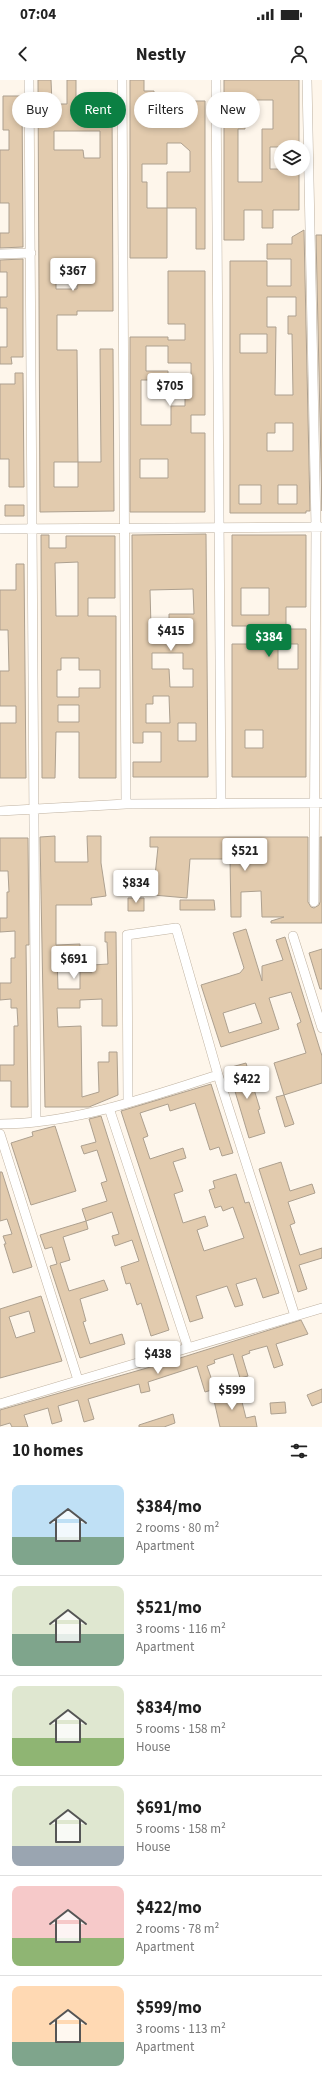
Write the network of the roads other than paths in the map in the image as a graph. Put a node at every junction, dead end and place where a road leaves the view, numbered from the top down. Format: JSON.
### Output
{"nodes":[{"id":1,"x":30,"y":80,"type":"edge"},
{"id":2,"x":122,"y":80,"type":"edge"},
{"id":3,"x":216,"y":80,"type":"edge"},
{"id":4,"x":307,"y":80,"type":"edge"},
{"id":5,"x":0,"y":254,"type":"edge"},
{"id":6,"x":31,"y":254,"type":"junction"},
{"id":7,"x":218,"y":526,"type":"junction"},
{"id":8,"x":319,"y":526,"type":"edge"},
{"id":9,"x":124,"y":528,"type":"junction"},
{"id":10,"x":0,"y":529,"type":"edge"},
{"id":11,"x":33,"y":529,"type":"junction"},
{"id":12,"x":221,"y":802,"type":"junction"},
{"id":13,"x":319,"y":803,"type":"edge"},
{"id":14,"x":126,"y":804,"type":"junction"},
{"id":15,"x":34,"y":810,"type":"junction"},
{"id":16,"x":0,"y":811,"type":"edge"},
{"id":17,"x":314,"y":902,"type":"dead end"},
{"id":18,"x":293,"y":936,"type":"dead end"},
{"id":19,"x":322,"y":1028,"type":"edge"},
{"id":20,"x":218,"y":1075,"type":"junction"},
{"id":21,"x":128,"y":1102,"type":"junction"},
{"id":22,"x":109,"y":1108,"type":"junction"},
{"id":23,"x":36,"y":1122,"type":"junction"},
{"id":24,"x":0,"y":1124,"type":"edge"},
{"id":25,"x":0,"y":1134,"type":"edge"},
{"id":26,"x":322,"y":1308,"type":"edge"},
{"id":27,"x":296,"y":1316,"type":"junction"},
{"id":28,"x":188,"y":1348,"type":"junction"},
{"id":29,"x":78,"y":1380,"type":"junction"},
{"id":30,"x":0,"y":1404,"type":"edge"}],
"edges":[{"from":1,"to":6,"type":"street"},
{"from":2,"to":9,"type":"street"},
{"from":3,"to":7,"type":"street"},
{"from":4,"to":8,"type":"street"},
{"from":5,"to":6,"type":"street"},
{"from":6,"to":11,"type":"street"},
{"from":7,"to":8,"type":"street"},
{"from":7,"to":9,"type":"street"},
{"from":7,"to":12,"type":"street"},
{"from":8,"to":13,"type":"street"},
{"from":9,"to":11,"type":"street"},
{"from":9,"to":14,"type":"street"},
{"from":10,"to":11,"type":"street"},
{"from":11,"to":15,"type":"street"},
{"from":12,"to":13,"type":"street"},
{"from":12,"to":14,"type":"street"},
{"from":13,"to":17,"type":"street"},
{"from":14,"to":15,"type":"street"},
{"from":15,"to":16,"type":"street"},
{"from":15,"to":23,"type":"street"},
{"from":18,"to":19,"type":"street"},
{"from":20,"to":21,"type":"street"},
{"from":20,"to":21,"type":"street"},
{"from":20,"to":27,"type":"street"},
{"from":21,"to":22,"type":"street"},
{"from":22,"to":23,"type":"street"},
{"from":22,"to":28,"type":"street"},
{"from":23,"to":24,"type":"street"},
{"from":25,"to":29,"type":"street"},
{"from":26,"to":27,"type":"street"},
{"from":27,"to":28,"type":"street"},
{"from":28,"to":29,"type":"street"},
{"from":29,"to":30,"type":"street"}]}
